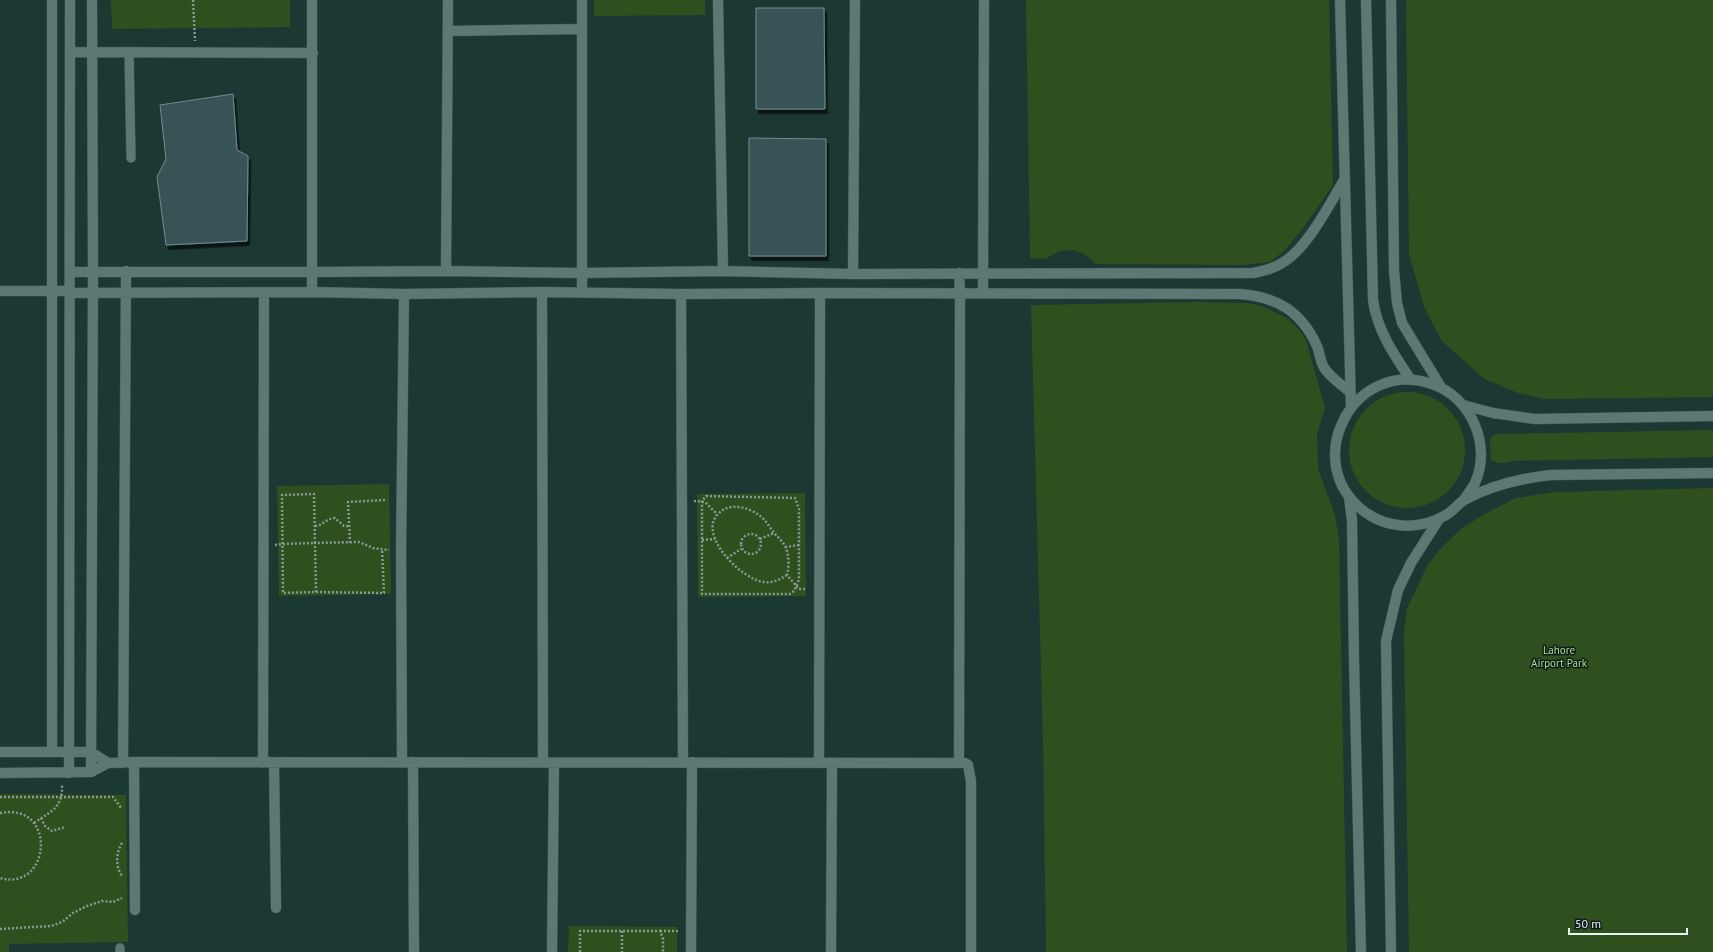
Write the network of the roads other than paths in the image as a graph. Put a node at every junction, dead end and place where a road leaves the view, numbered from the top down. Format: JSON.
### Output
{"nodes":[{"id":1,"x":52,"y":0,"type":"edge"},
{"id":2,"x":70,"y":0,"type":"edge"},
{"id":3,"x":92,"y":0,"type":"edge"},
{"id":4,"x":312,"y":0,"type":"edge"},
{"id":5,"x":448,"y":0,"type":"edge"},
{"id":6,"x":582,"y":0,"type":"edge"},
{"id":7,"x":718,"y":0,"type":"edge"},
{"id":8,"x":855,"y":0,"type":"edge"},
{"id":9,"x":984,"y":0,"type":"edge"},
{"id":10,"x":1340,"y":0,"type":"edge"},
{"id":11,"x":1366,"y":0,"type":"edge"},
{"id":12,"x":1391,"y":0,"type":"edge"},
{"id":13,"x":582,"y":29,"type":"junction"},
{"id":14,"x":448,"y":31,"type":"junction"},
{"id":15,"x":70,"y":52,"type":"junction"},
{"id":16,"x":92,"y":52,"type":"junction"},
{"id":17,"x":129,"y":52,"type":"junction"},
{"id":18,"x":313,"y":53,"type":"junction"},
{"id":19,"x":131,"y":158,"type":"dead end"},
{"id":20,"x":1344,"y":180,"type":"junction"},
{"id":21,"x":93,"y":271,"type":"junction"},
{"id":22,"x":126,"y":271,"type":"junction"},
{"id":23,"x":446,"y":271,"type":"junction"},
{"id":24,"x":723,"y":271,"type":"junction"},
{"id":25,"x":70,"y":272,"type":"junction"},
{"id":26,"x":312,"y":272,"type":"junction"},
{"id":27,"x":582,"y":273,"type":"junction"},
{"id":28,"x":959,"y":273,"type":"junction"},
{"id":29,"x":983,"y":273,"type":"junction"},
{"id":30,"x":853,"y":274,"type":"junction"},
{"id":31,"x":0,"y":291,"type":"edge"},
{"id":32,"x":52,"y":291,"type":"junction"},
{"id":33,"x":70,"y":292,"type":"junction"},
{"id":34,"x":312,"y":292,"type":"junction"},
{"id":35,"x":542,"y":292,"type":"junction"},
{"id":36,"x":582,"y":292,"type":"junction"},
{"id":37,"x":93,"y":293,"type":"junction"},
{"id":38,"x":126,"y":293,"type":"junction"},
{"id":39,"x":264,"y":293,"type":"junction"},
{"id":40,"x":820,"y":293,"type":"junction"},
{"id":41,"x":960,"y":293,"type":"junction"},
{"id":42,"x":404,"y":294,"type":"junction"},
{"id":43,"x":681,"y":294,"type":"junction"},
{"id":44,"x":983,"y":294,"type":"junction"},
{"id":45,"x":1411,"y":380,"type":"junction"},
{"id":46,"x":1441,"y":387,"type":"junction"},
{"id":47,"x":1350,"y":392,"type":"junction"},
{"id":48,"x":1463,"y":404,"type":"junction"},
{"id":49,"x":1351,"y":407,"type":"junction"},
{"id":50,"x":1713,"y":416,"type":"edge"},
{"id":51,"x":1713,"y":472,"type":"edge"},
{"id":52,"x":1349,"y":496,"type":"junction"},
{"id":53,"x":1463,"y":501,"type":"junction"},
{"id":54,"x":1438,"y":519,"type":"junction"},
{"id":55,"x":0,"y":752,"type":"edge"},
{"id":56,"x":52,"y":752,"type":"junction"},
{"id":57,"x":69,"y":752,"type":"junction"},
{"id":58,"x":91,"y":752,"type":"junction"},
{"id":59,"x":134,"y":762,"type":"junction"},
{"id":60,"x":413,"y":762,"type":"junction"},
{"id":61,"x":687,"y":762,"type":"junction"},
{"id":62,"x":108,"y":763,"type":"junction"},
{"id":63,"x":123,"y":763,"type":"junction"},
{"id":64,"x":263,"y":763,"type":"junction"},
{"id":65,"x":274,"y":763,"type":"junction"},
{"id":66,"x":402,"y":763,"type":"junction"},
{"id":67,"x":542,"y":763,"type":"junction"},
{"id":68,"x":554,"y":763,"type":"junction"},
{"id":69,"x":819,"y":763,"type":"junction"},
{"id":70,"x":958,"y":763,"type":"junction"},
{"id":71,"x":832,"y":764,"type":"junction"},
{"id":72,"x":91,"y":772,"type":"junction"},
{"id":73,"x":0,"y":773,"type":"edge"},
{"id":74,"x":66,"y":773,"type":"junction"},
{"id":75,"x":276,"y":908,"type":"dead end"},
{"id":76,"x":135,"y":910,"type":"dead end"},
{"id":77,"x":414,"y":952,"type":"edge"},
{"id":78,"x":552,"y":952,"type":"edge"},
{"id":79,"x":691,"y":952,"type":"edge"},
{"id":80,"x":831,"y":952,"type":"edge"},
{"id":81,"x":971,"y":952,"type":"edge"},
{"id":82,"x":1361,"y":952,"type":"edge"},
{"id":83,"x":1391,"y":952,"type":"edge"}],
"edges":[{"from":1,"to":32,"type":"street"},
{"from":2,"to":15,"type":"street"},
{"from":3,"to":16,"type":"street"},
{"from":4,"to":18,"type":"street"},
{"from":5,"to":14,"type":"street"},
{"from":6,"to":13,"type":"street"},
{"from":7,"to":24,"type":"street"},
{"from":8,"to":30,"type":"street"},
{"from":9,"to":29,"type":"street"},
{"from":10,"to":20,"type":"street"},
{"from":11,"to":45,"type":"street"},
{"from":12,"to":46,"type":"street"},
{"from":13,"to":14,"type":"street"},
{"from":13,"to":27,"type":"street"},
{"from":14,"to":23,"type":"street"},
{"from":15,"to":16,"type":"street"},
{"from":15,"to":25,"type":"street"},
{"from":16,"to":17,"type":"street"},
{"from":16,"to":21,"type":"street"},
{"from":17,"to":18,"type":"street"},
{"from":17,"to":19,"type":"lane"},
{"from":18,"to":26,"type":"street"},
{"from":20,"to":29,"type":"street"},
{"from":20,"to":47,"type":"street"},
{"from":21,"to":22,"type":"street"},
{"from":21,"to":25,"type":"street"},
{"from":21,"to":37,"type":"street"},
{"from":22,"to":26,"type":"street"},
{"from":22,"to":38,"type":"street"},
{"from":23,"to":26,"type":"street"},
{"from":23,"to":27,"type":"street"},
{"from":24,"to":27,"type":"street"},
{"from":24,"to":30,"type":"street"},
{"from":25,"to":33,"type":"street"},
{"from":26,"to":34,"type":"street"},
{"from":27,"to":36,"type":"street"},
{"from":28,"to":29,"type":"street"},
{"from":28,"to":30,"type":"street"},
{"from":28,"to":41,"type":"street"},
{"from":29,"to":44,"type":"street"},
{"from":31,"to":32,"type":"street"},
{"from":32,"to":33,"type":"street"},
{"from":32,"to":56,"type":"street"},
{"from":33,"to":37,"type":"street"},
{"from":33,"to":57,"type":"street"},
{"from":34,"to":39,"type":"street"},
{"from":34,"to":42,"type":"street"},
{"from":35,"to":36,"type":"street"},
{"from":35,"to":42,"type":"street"},
{"from":35,"to":67,"type":"street"},
{"from":36,"to":43,"type":"street"},
{"from":37,"to":38,"type":"street"},
{"from":37,"to":58,"type":"street"},
{"from":38,"to":39,"type":"street"},
{"from":38,"to":63,"type":"street"},
{"from":39,"to":64,"type":"street"},
{"from":40,"to":41,"type":"street"},
{"from":40,"to":43,"type":"street"},
{"from":40,"to":69,"type":"street"},
{"from":41,"to":44,"type":"street"},
{"from":41,"to":70,"type":"street"},
{"from":42,"to":66,"type":"street"},
{"from":43,"to":61,"type":"street"},
{"from":44,"to":47,"type":"street"},
{"from":45,"to":46,"type":"street"},
{"from":45,"to":49,"type":"street"},
{"from":46,"to":48,"type":"street"},
{"from":47,"to":49,"type":"street"},
{"from":48,"to":50,"type":"street"},
{"from":48,"to":53,"type":"street"},
{"from":49,"to":52,"type":"street"},
{"from":51,"to":53,"type":"street"},
{"from":52,"to":54,"type":"street"},
{"from":52,"to":82,"type":"street"},
{"from":53,"to":54,"type":"street"},
{"from":54,"to":83,"type":"street"},
{"from":55,"to":56,"type":"street"},
{"from":56,"to":57,"type":"street"},
{"from":57,"to":58,"type":"street"},
{"from":57,"to":74,"type":"street"},
{"from":58,"to":62,"type":"street"},
{"from":58,"to":72,"type":"street"},
{"from":59,"to":63,"type":"street"},
{"from":59,"to":64,"type":"street"},
{"from":59,"to":76,"type":"street"},
{"from":60,"to":66,"type":"street"},
{"from":60,"to":67,"type":"street"},
{"from":60,"to":77,"type":"street"},
{"from":61,"to":68,"type":"street"},
{"from":61,"to":69,"type":"street"},
{"from":61,"to":79,"type":"street"},
{"from":62,"to":63,"type":"street"},
{"from":62,"to":72,"type":"street"},
{"from":64,"to":65,"type":"street"},
{"from":65,"to":66,"type":"street"},
{"from":65,"to":75,"type":"street"},
{"from":67,"to":68,"type":"street"},
{"from":68,"to":78,"type":"street"},
{"from":69,"to":71,"type":"street"},
{"from":70,"to":71,"type":"street"},
{"from":70,"to":81,"type":"street"},
{"from":71,"to":80,"type":"street"},
{"from":72,"to":74,"type":"street"},
{"from":73,"to":74,"type":"street"}]}
